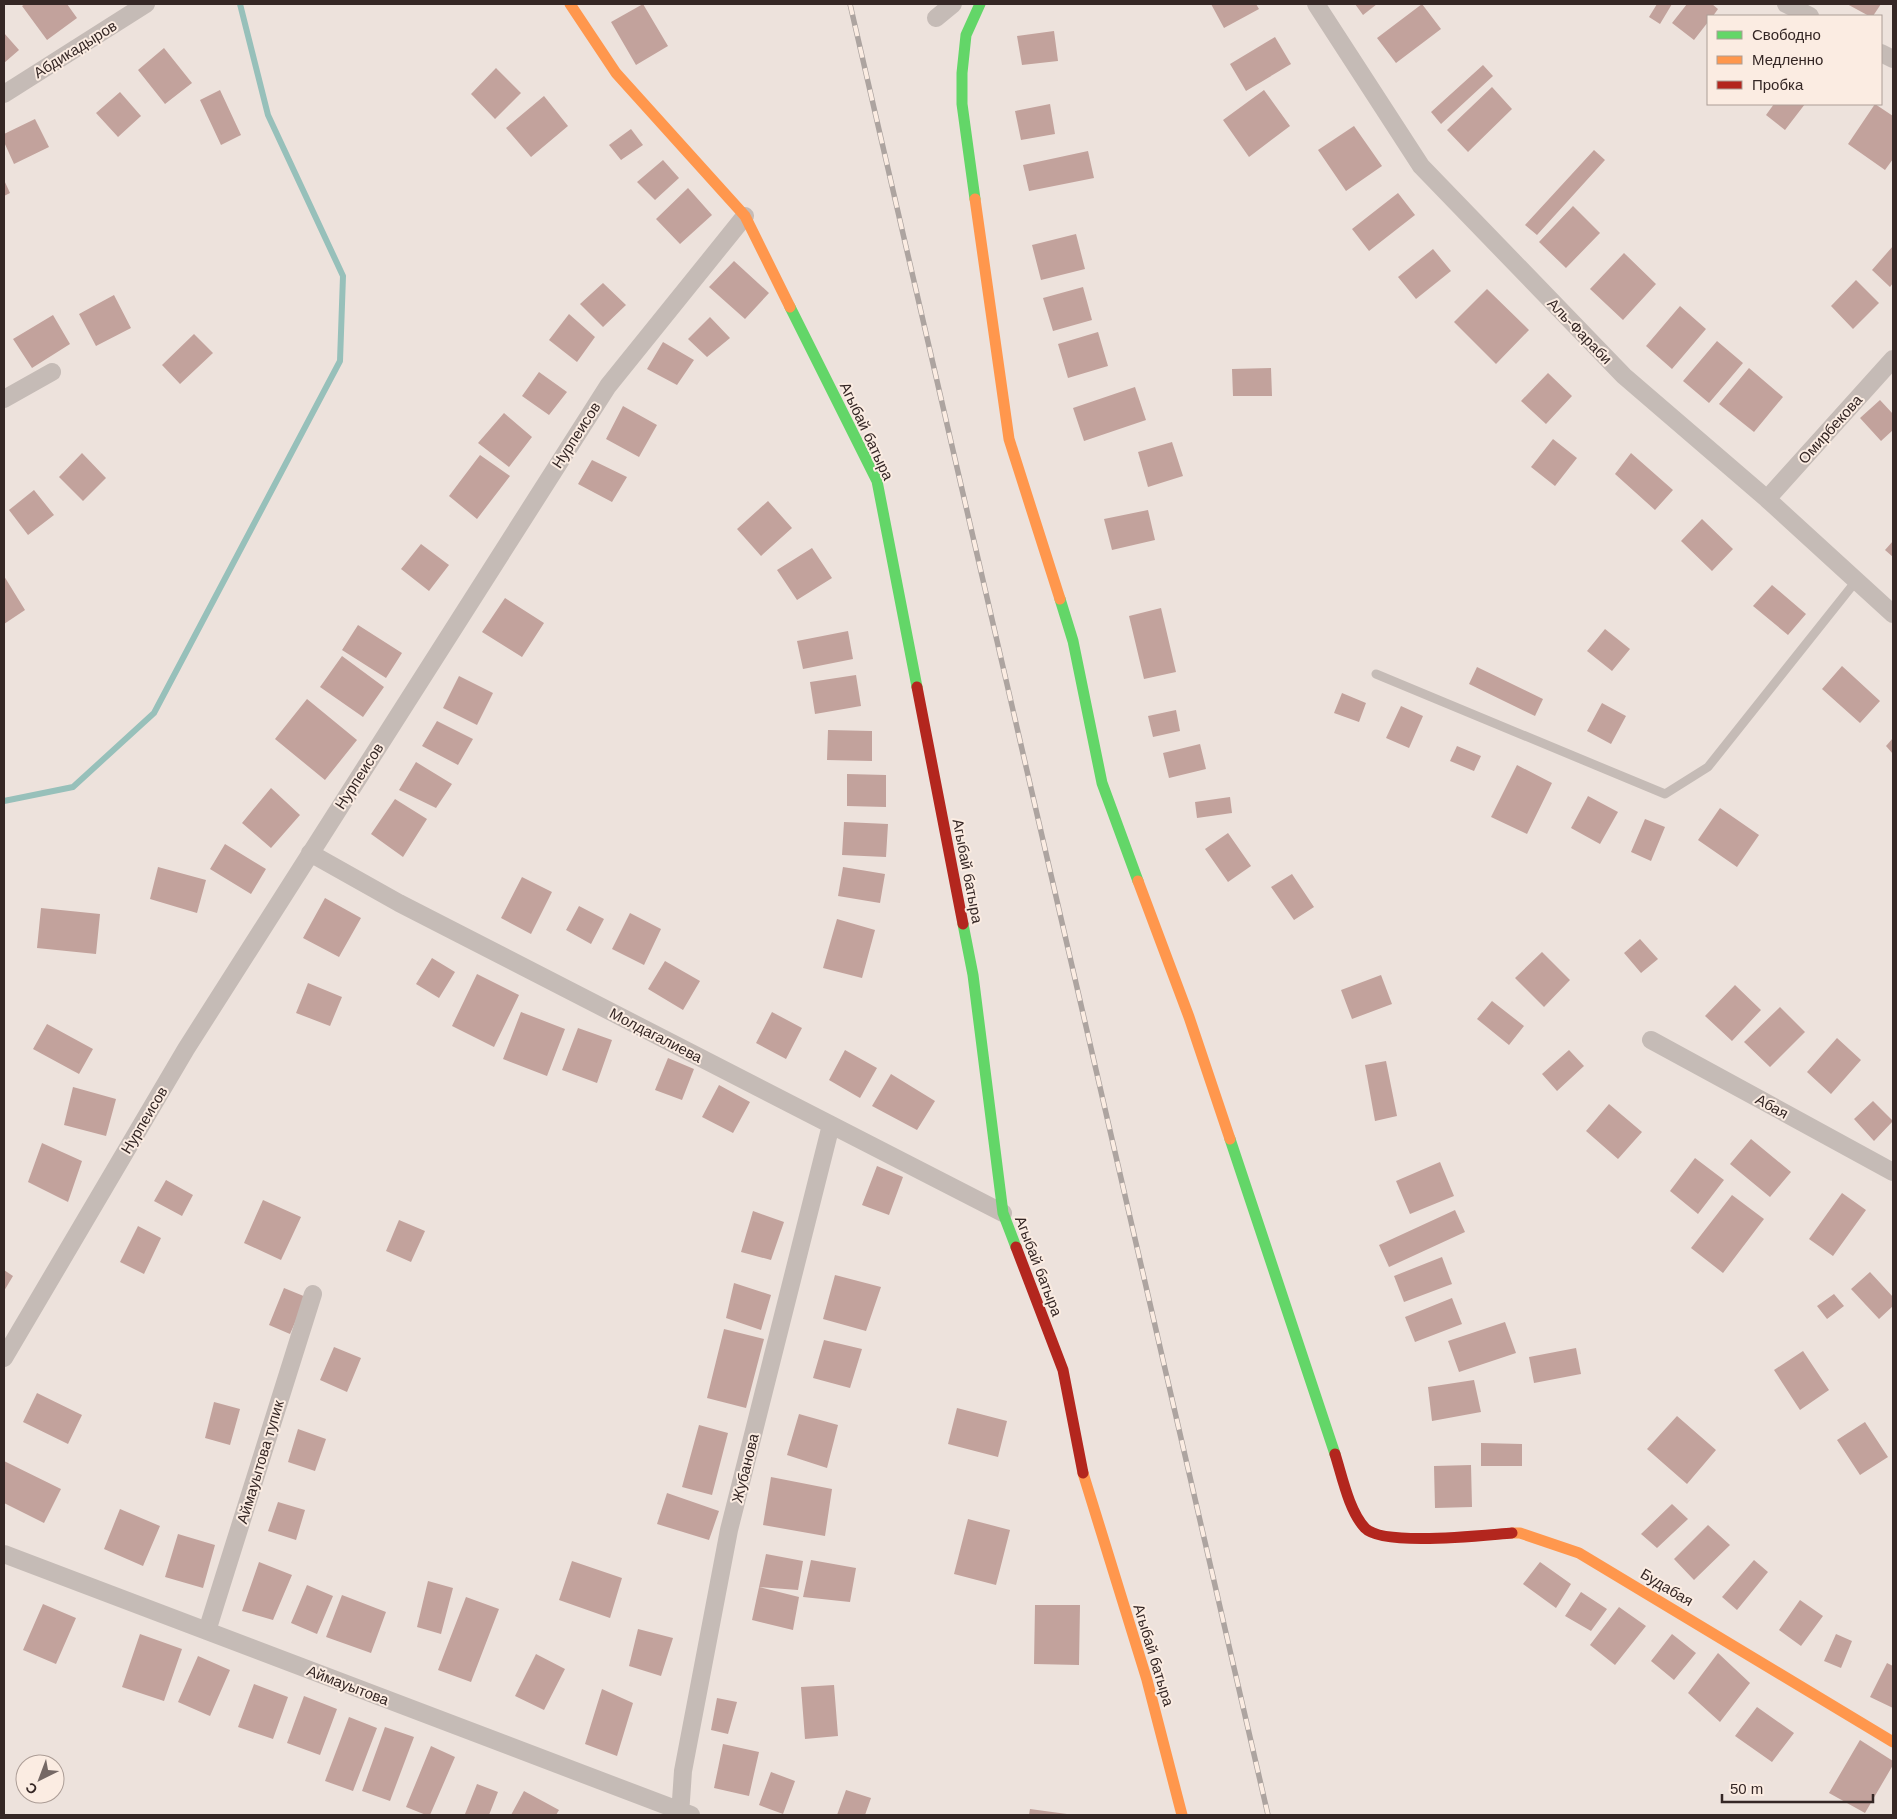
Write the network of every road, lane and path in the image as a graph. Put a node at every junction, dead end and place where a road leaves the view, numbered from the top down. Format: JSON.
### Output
{"nodes":[{"id":1,"x":146,"y":4,"type":"edge"},
{"id":2,"x":570,"y":4,"type":"edge"},
{"id":3,"x":954,"y":4,"type":"edge"},
{"id":4,"x":980,"y":4,"type":"edge"},
{"id":5,"x":1316,"y":4,"type":"edge"},
{"id":6,"x":1786,"y":4,"type":"edge"},
{"id":7,"x":1808,"y":15,"type":"edge"},
{"id":8,"x":936,"y":18,"type":"dead end"},
{"id":9,"x":4,"y":94,"type":"edge"},
{"id":10,"x":745,"y":216,"type":"junction"},
{"id":11,"x":1893,"y":359,"type":"edge"},
{"id":12,"x":52,"y":372,"type":"dead end"},
{"id":13,"x":4,"y":399,"type":"edge"},
{"id":14,"x":1767,"y":499,"type":"junction"},
{"id":15,"x":1856,"y":581,"type":"junction"},
{"id":16,"x":1893,"y":614,"type":"edge"},
{"id":17,"x":1376,"y":674,"type":"dead end"},
{"id":18,"x":310,"y":854,"type":"junction"},
{"id":19,"x":1651,"y":1040,"type":"dead end"},
{"id":20,"x":831,"y":1125,"type":"junction"},
{"id":21,"x":1893,"y":1172,"type":"edge"},
{"id":22,"x":1003,"y":1213,"type":"junction"},
{"id":23,"x":313,"y":1294,"type":"dead end"},
{"id":24,"x":4,"y":1358,"type":"edge"},
{"id":25,"x":4,"y":1554,"type":"edge"},
{"id":26,"x":207,"y":1631,"type":"junction"},
{"id":27,"x":1893,"y":1742,"type":"edge"},
{"id":28,"x":684,"y":1814,"type":"edge"},
{"id":29,"x":1182,"y":1815,"type":"edge"}],
"edges":[{"from":1,"to":9,"type":"street","name":"Абдикадыров"},
{"from":2,"to":10,"type":"street","name":"Агыбай батыра"},
{"from":3,"to":8,"type":"street"},
{"from":4,"to":27,"type":"street","name":"Будабая"},
{"from":5,"to":14,"type":"street","name":"Аль-Фараби"},
{"from":6,"to":7,"type":"street"},
{"from":10,"to":18,"type":"street","name":"Нурпеисов"},
{"from":10,"to":22,"type":"street","name":"Агыбай батыра"},
{"from":11,"to":14,"type":"street","name":"Омирбекова"},
{"from":12,"to":13,"type":"street"},
{"from":14,"to":15,"type":"street","name":"Аль-Фараби"},
{"from":15,"to":16,"type":"street","name":"Аль-Фараби"},
{"from":15,"to":17,"type":"lane"},
{"from":18,"to":20,"type":"street","name":"Молдагалиева"},
{"from":18,"to":24,"type":"street","name":"Нурпеисов"},
{"from":19,"to":21,"type":"street","name":"Абая"},
{"from":20,"to":22,"type":"street","name":"Молдагалиева"},
{"from":20,"to":28,"type":"street","name":"Жубанова"},
{"from":22,"to":29,"type":"street","name":"Агыбай батыра"},
{"from":23,"to":26,"type":"street","name":"Аймауытова тупик"},
{"from":25,"to":26,"type":"street","name":"Аймауытова"},
{"from":26,"to":28,"type":"street","name":"Аймауытова"}]}
